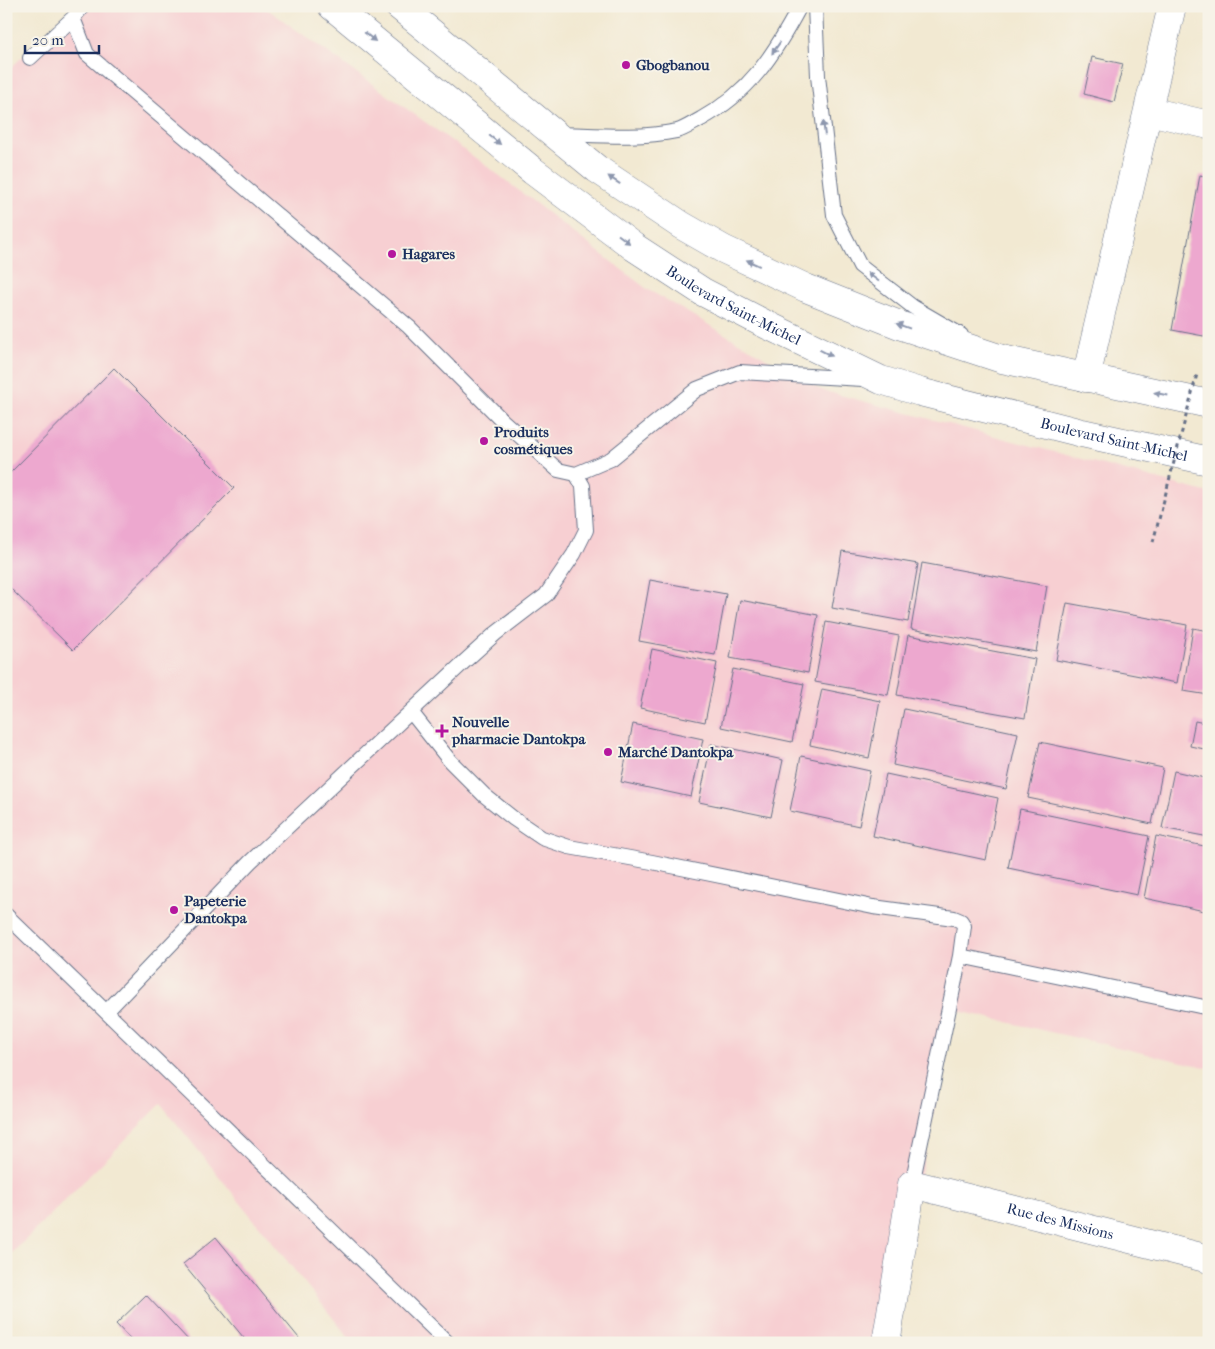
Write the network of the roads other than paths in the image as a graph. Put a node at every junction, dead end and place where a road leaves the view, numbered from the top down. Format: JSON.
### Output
{"nodes":[{"id":1,"x":83,"y":6,"type":"edge"},
{"id":2,"x":332,"y":6,"type":"edge"},
{"id":3,"x":399,"y":6,"type":"edge"},
{"id":4,"x":800,"y":6,"type":"edge"},
{"id":5,"x":815,"y":6,"type":"edge"},
{"id":6,"x":1172,"y":6,"type":"edge"},
{"id":7,"x":74,"y":18,"type":"junction"},
{"id":8,"x":30,"y":58,"type":"dead end"},
{"id":9,"x":1149,"y":111,"type":"junction"},
{"id":10,"x":1209,"y":125,"type":"edge"},
{"id":11,"x":552,"y":133,"type":"junction"},
{"id":12,"x":1002,"y":360,"type":"junction"},
{"id":13,"x":1086,"y":378,"type":"junction"},
{"id":14,"x":881,"y":380,"type":"junction"},
{"id":15,"x":1209,"y":404,"type":"edge"},
{"id":16,"x":1209,"y":461,"type":"edge"},
{"id":17,"x":576,"y":474,"type":"junction"},
{"id":18,"x":411,"y":712,"type":"junction"},
{"id":19,"x":6,"y":915,"type":"edge"},
{"id":20,"x":960,"y":956,"type":"junction"},
{"id":21,"x":1209,"y":1008,"type":"edge"},
{"id":22,"x":106,"y":1012,"type":"junction"},
{"id":23,"x":912,"y":1184,"type":"junction"},
{"id":24,"x":1209,"y":1259,"type":"edge"},
{"id":25,"x":448,"y":1343,"type":"edge"},
{"id":26,"x":886,"y":1343,"type":"edge"}],
"edges":[{"from":1,"to":7,"type":"lane"},
{"from":2,"to":14,"type":"main road","name":"Boulevard Saint-Michel","one_way":true},
{"from":3,"to":11,"type":"main road"},
{"from":4,"to":11,"type":"lane","one_way":true},
{"from":12,"to":5,"type":"lane","one_way":true},
{"from":6,"to":9,"type":"main road"},
{"from":7,"to":8,"type":"lane"},
{"from":7,"to":17,"type":"lane"},
{"from":9,"to":10,"type":"main road"},
{"from":9,"to":13,"type":"main road"},
{"from":12,"to":11,"type":"main road","one_way":true},
{"from":12,"to":13,"type":"main road"},
{"from":15,"to":13,"type":"main road","one_way":true},
{"from":14,"to":16,"type":"main road","name":"Boulevard Saint-Michel"},
{"from":14,"to":17,"type":"lane"},
{"from":17,"to":18,"type":"lane"},
{"from":18,"to":20,"type":"lane"},
{"from":18,"to":22,"type":"lane"},
{"from":19,"to":22,"type":"lane"},
{"from":20,"to":21,"type":"lane"},
{"from":20,"to":23,"type":"lane"},
{"from":22,"to":25,"type":"lane"},
{"from":23,"to":24,"type":"main road","name":"Rue des Missions"},
{"from":23,"to":26,"type":"main road"}]}
